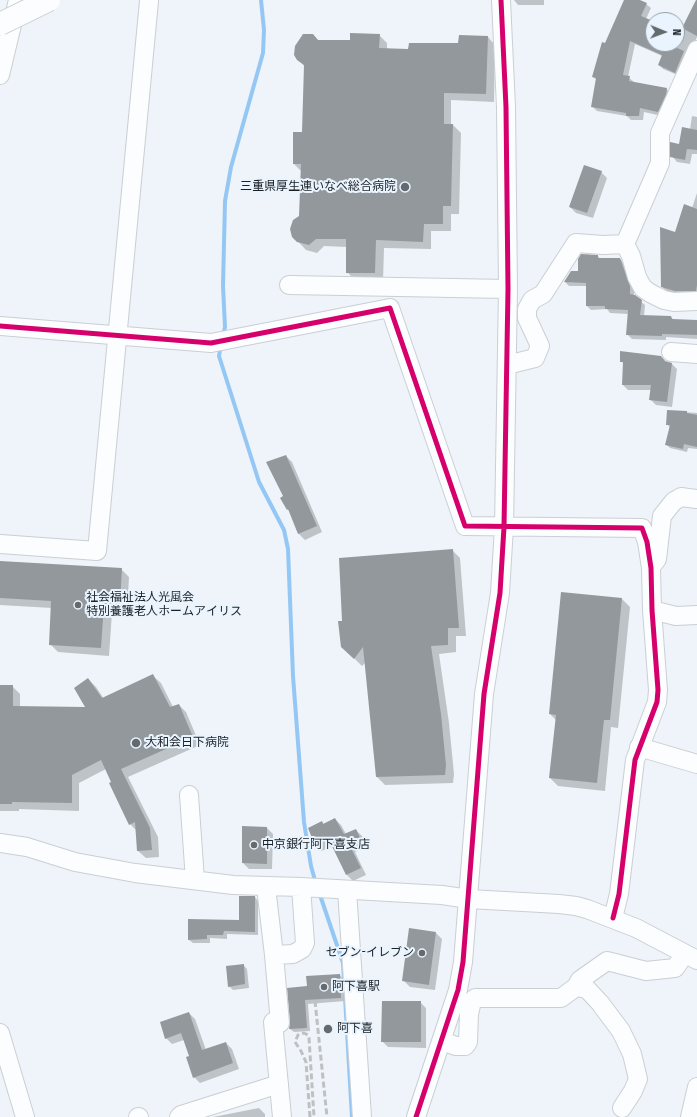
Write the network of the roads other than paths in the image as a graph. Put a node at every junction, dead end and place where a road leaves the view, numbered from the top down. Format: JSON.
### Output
{"nodes":[{"id":1,"x":18,"y":0,"type":"edge"},
{"id":2,"x":49,"y":0,"type":"edge"},
{"id":3,"x":501,"y":0,"type":"edge"},
{"id":4,"x":149,"y":1,"type":"dead end"},
{"id":5,"x":0,"y":24,"type":"edge"},
{"id":6,"x":697,"y":50,"type":"edge"},
{"id":7,"x":0,"y":75,"type":"edge"},
{"id":8,"x":625,"y":244,"type":"junction"},
{"id":9,"x":289,"y":285,"type":"dead end"},
{"id":10,"x":508,"y":289,"type":"junction"},
{"id":11,"x":697,"y":301,"type":"edge"},
{"id":12,"x":0,"y":326,"type":"edge"},
{"id":13,"x":118,"y":335,"type":"junction"},
{"id":14,"x":671,"y":352,"type":"dead end"},
{"id":15,"x":697,"y":354,"type":"edge"},
{"id":16,"x":507,"y":365,"type":"junction"},
{"id":17,"x":697,"y":499,"type":"edge"},
{"id":18,"x":504,"y":527,"type":"junction"},
{"id":19,"x":0,"y":544,"type":"edge"},
{"id":20,"x":651,"y":568,"type":"junction"},
{"id":21,"x":652,"y":610,"type":"junction"},
{"id":22,"x":697,"y":615,"type":"edge"},
{"id":23,"x":639,"y":747,"type":"junction"},
{"id":24,"x":697,"y":764,"type":"edge"},
{"id":25,"x":189,"y":795,"type":"dead end"},
{"id":26,"x":0,"y":843,"type":"edge"},
{"id":27,"x":195,"y":880,"type":"junction"},
{"id":28,"x":266,"y":886,"type":"junction"},
{"id":29,"x":314,"y":888,"type":"junction"},
{"id":30,"x":347,"y":890,"type":"junction"},
{"id":31,"x":469,"y":898,"type":"junction"},
{"id":32,"x":613,"y":918,"type":"junction"},
{"id":33,"x":274,"y":955,"type":"junction"},
{"id":34,"x":691,"y":957,"type":"edge"},
{"id":35,"x":576,"y":987,"type":"junction"},
{"id":36,"x":0,"y":1033,"type":"edge"},
{"id":37,"x":442,"y":1041,"type":"junction"},
{"id":38,"x":279,"y":1084,"type":"junction"},
{"id":39,"x":697,"y":1087,"type":"edge"},
{"id":40,"x":622,"y":1108,"type":"dead end"},
{"id":41,"x":697,"y":1109,"type":"edge"},
{"id":42,"x":25,"y":1117,"type":"edge"},
{"id":43,"x":179,"y":1117,"type":"edge"},
{"id":44,"x":282,"y":1117,"type":"edge"},
{"id":45,"x":362,"y":1117,"type":"edge"},
{"id":46,"x":416,"y":1117,"type":"edge"},
{"id":47,"x":690,"y":1117,"type":"edge"}],
"edges":[{"from":1,"to":7,"type":"street"},
{"from":2,"to":5,"type":"highway","bridge":true},
{"from":3,"to":10,"type":"street"},
{"from":4,"to":13,"type":"street"},
{"from":6,"to":8,"type":"street"},
{"from":8,"to":11,"type":"street"},
{"from":8,"to":16,"type":"street"},
{"from":9,"to":10,"type":"street"},
{"from":10,"to":16,"type":"street"},
{"from":12,"to":13,"type":"street"},
{"from":13,"to":18,"type":"street"},
{"from":13,"to":19,"type":"street"},
{"from":14,"to":15,"type":"street"},
{"from":16,"to":18,"type":"street"},
{"from":17,"to":20,"type":"street"},
{"from":18,"to":20,"type":"street"},
{"from":18,"to":31,"type":"street"},
{"from":20,"to":21,"type":"street"},
{"from":21,"to":22,"type":"street"},
{"from":21,"to":23,"type":"street"},
{"from":23,"to":24,"type":"street"},
{"from":23,"to":32,"type":"street"},
{"from":25,"to":27,"type":"street"},
{"from":26,"to":27,"type":"street"},
{"from":27,"to":28,"type":"street"},
{"from":28,"to":29,"type":"street"},
{"from":28,"to":33,"type":"street"},
{"from":29,"to":30,"type":"street"},
{"from":29,"to":33,"type":"street"},
{"from":30,"to":31,"type":"street"},
{"from":30,"to":45,"type":"street"},
{"from":31,"to":32,"type":"street"},
{"from":31,"to":37,"type":"street"},
{"from":32,"to":34,"type":"street"},
{"from":33,"to":38,"type":"street"},
{"from":34,"to":35,"type":"street"},
{"from":35,"to":37,"type":"street"},
{"from":35,"to":40,"type":"street"},
{"from":36,"to":42,"type":"street"},
{"from":37,"to":46,"type":"street"},
{"from":38,"to":43,"type":"street"},
{"from":38,"to":44,"type":"street"},
{"from":39,"to":47,"type":"street"},
{"from":41,"to":47,"type":"street"}]}
